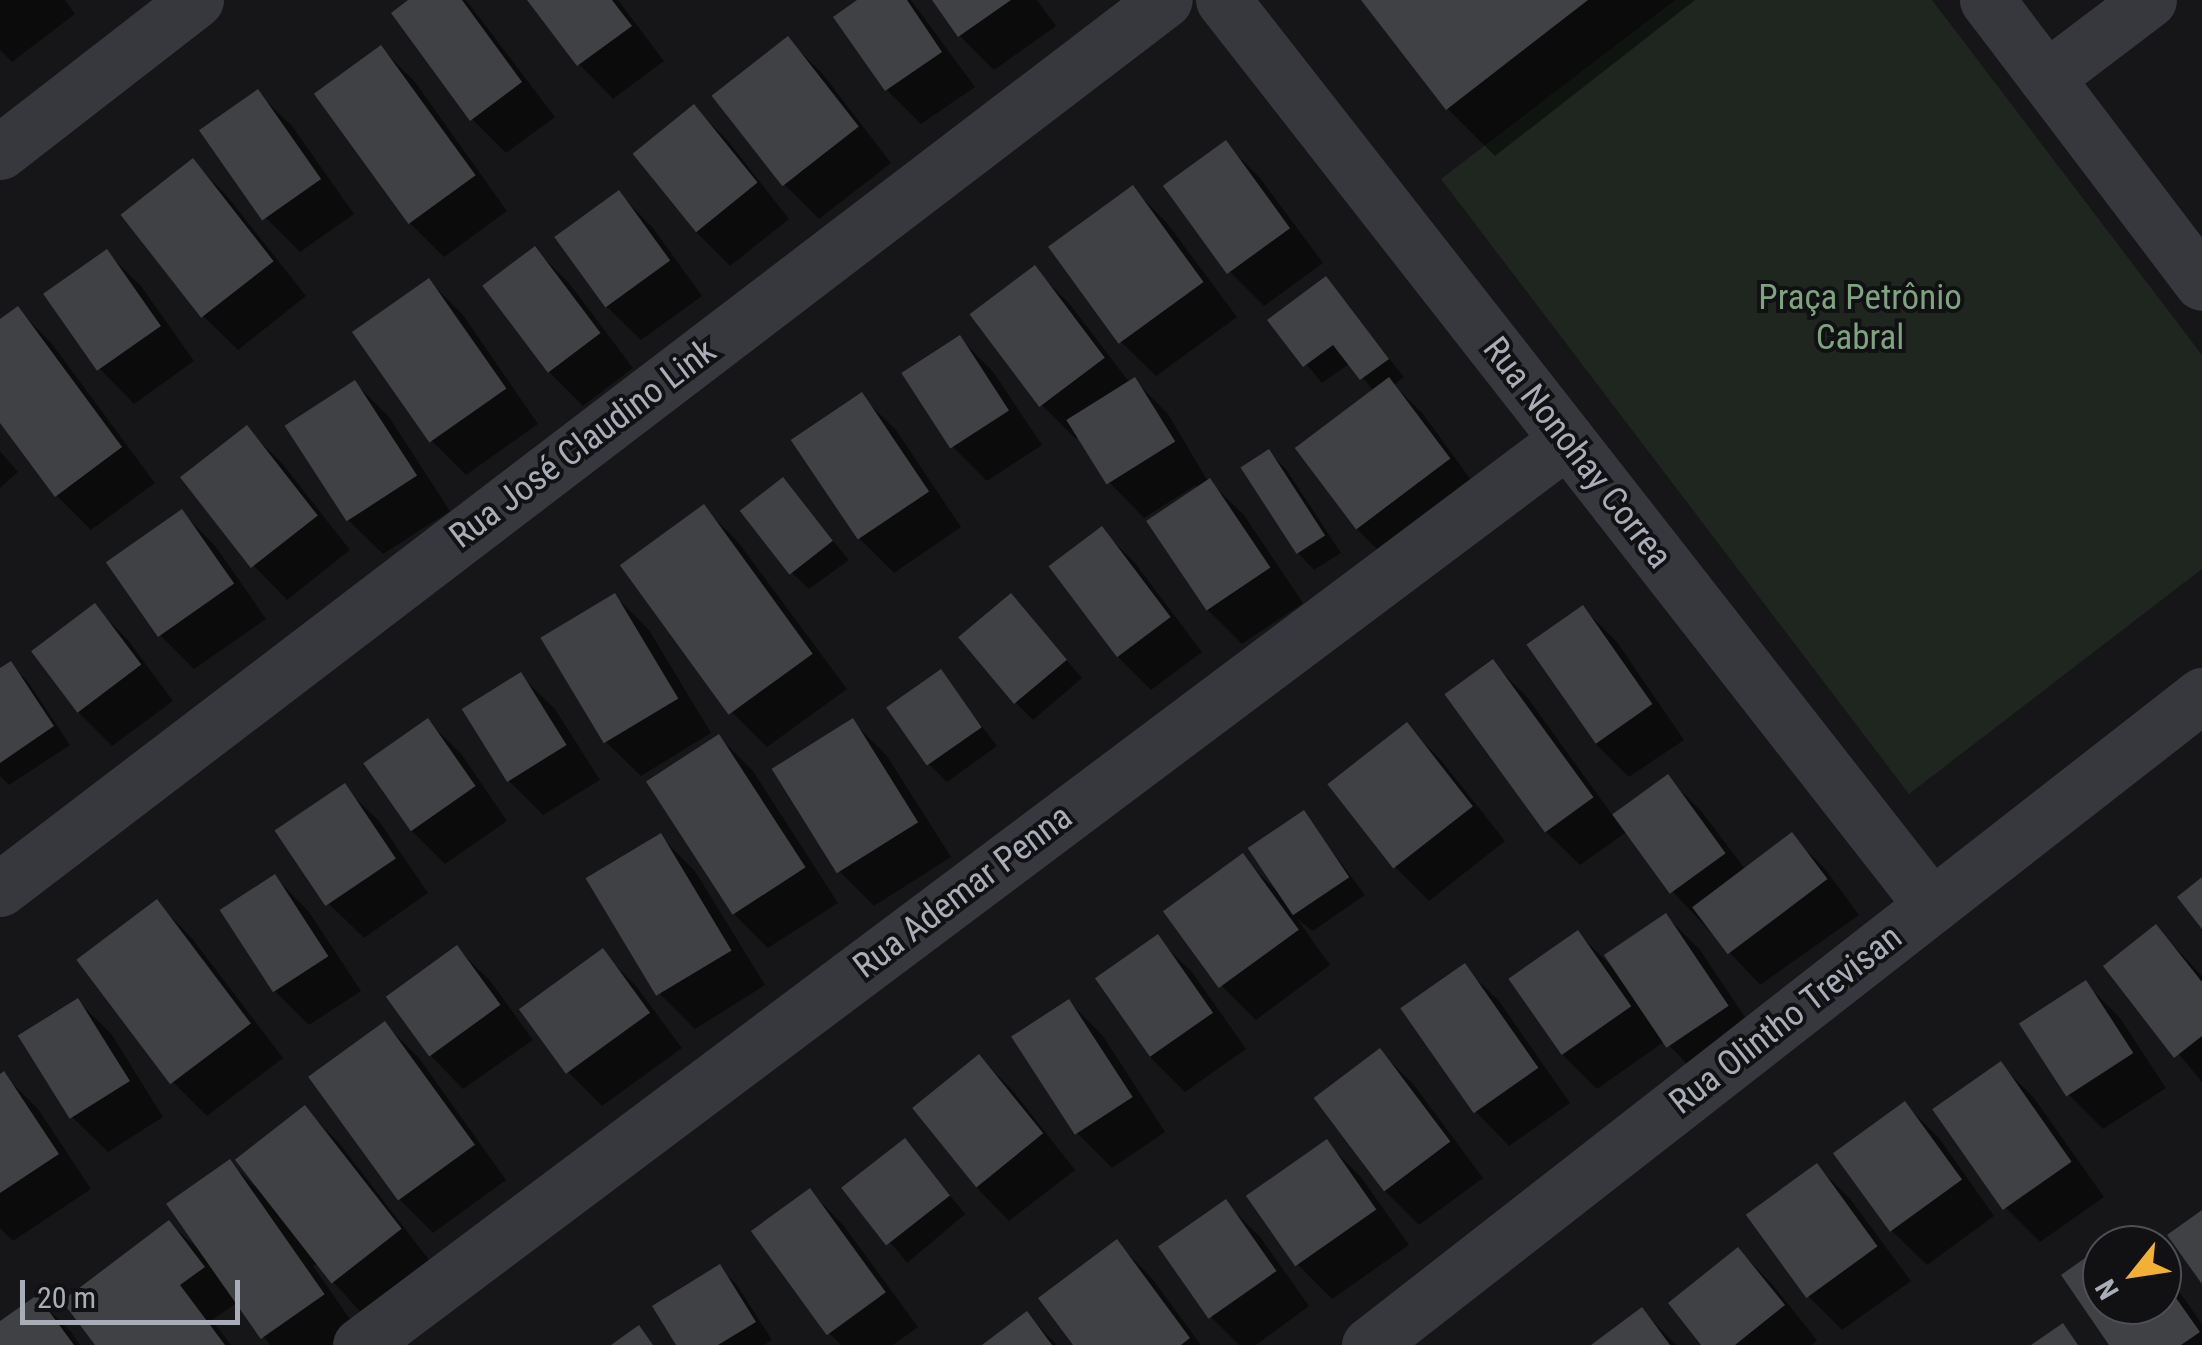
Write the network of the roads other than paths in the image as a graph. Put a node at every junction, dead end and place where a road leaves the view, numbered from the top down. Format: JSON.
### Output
{"nodes":[{"id":1,"x":196,"y":0,"type":"edge"},
{"id":2,"x":1165,"y":0,"type":"edge"},
{"id":3,"x":1222,"y":0,"type":"edge"},
{"id":4,"x":1986,"y":0,"type":"edge"},
{"id":5,"x":2149,"y":0,"type":"edge"},
{"id":6,"x":2046,"y":78,"type":"junction"},
{"id":7,"x":0,"y":152,"type":"edge"},
{"id":8,"x":2202,"y":283,"type":"edge"},
{"id":9,"x":1567,"y":440,"type":"junction"},
{"id":10,"x":2202,"y":695,"type":"edge"},
{"id":11,"x":0,"y":889,"type":"edge"},
{"id":12,"x":1932,"y":906,"type":"junction"},
{"id":13,"x":360,"y":1345,"type":"edge"},
{"id":14,"x":1370,"y":1345,"type":"edge"}],
"edges":[{"from":1,"to":7,"type":"street"},
{"from":2,"to":11,"type":"street","name":"Rua José Claudino Link"},
{"from":3,"to":9,"type":"street","name":"Rua Nonohay Correa"},
{"from":4,"to":6,"type":"street"},
{"from":5,"to":6,"type":"street"},
{"from":6,"to":8,"type":"street"},
{"from":9,"to":12,"type":"street","name":"Rua Nonohay Correa"},
{"from":9,"to":13,"type":"street","name":"Rua Ademar Penna"},
{"from":10,"to":12,"type":"street","name":"Rua Olintho Trevisan"},
{"from":12,"to":14,"type":"street","name":"Rua Olintho Trevisan"}]}
